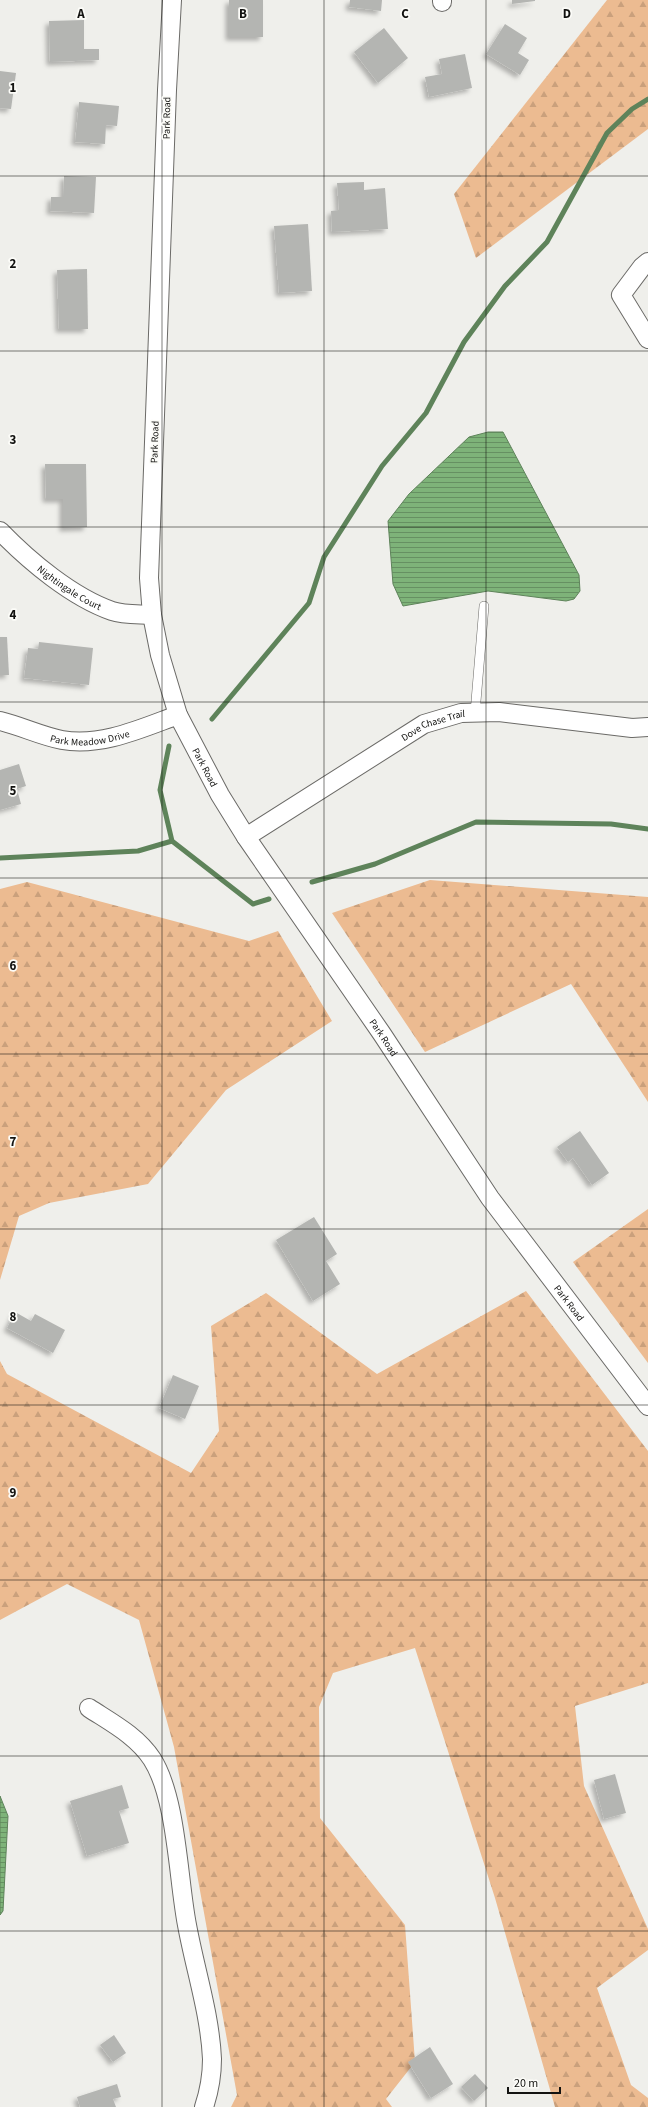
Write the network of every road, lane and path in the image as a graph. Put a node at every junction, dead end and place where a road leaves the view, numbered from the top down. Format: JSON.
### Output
{"nodes":[{"id":1,"x":172,"y":0,"type":"edge"},
{"id":2,"x":648,"y":262,"type":"edge"},
{"id":3,"x":648,"y":339,"type":"edge"},
{"id":4,"x":0,"y":531,"type":"edge"},
{"id":5,"x":484,"y":606,"type":"dead end"},
{"id":6,"x":152,"y":615,"type":"junction"},
{"id":7,"x":475,"y":713,"type":"junction"},
{"id":8,"x":178,"y":715,"type":"junction"},
{"id":9,"x":0,"y":721,"type":"edge"},
{"id":10,"x":648,"y":727,"type":"edge"},
{"id":11,"x":246,"y":837,"type":"junction"},
{"id":12,"x":648,"y":1406,"type":"edge"},
{"id":13,"x":89,"y":1708,"type":"dead end"},
{"id":14,"x":204,"y":2107,"type":"edge"}],
"edges":[{"from":1,"to":6,"type":"street","name":"Park Road"},
{"from":2,"to":3,"type":"street"},
{"from":4,"to":6,"type":"street","name":"Nightingale Court"},
{"from":5,"to":7,"type":"lane"},
{"from":6,"to":8,"type":"street","name":"Park Road"},
{"from":7,"to":10,"type":"street","name":"Dove Chase Trail"},
{"from":7,"to":11,"type":"street","name":"Dove Chase Trail"},
{"from":8,"to":9,"type":"street","name":"Park Meadow Drive"},
{"from":8,"to":11,"type":"street","name":"Park Road"},
{"from":11,"to":12,"type":"street","name":"Park Road"},
{"from":13,"to":14,"type":"street"}]}
